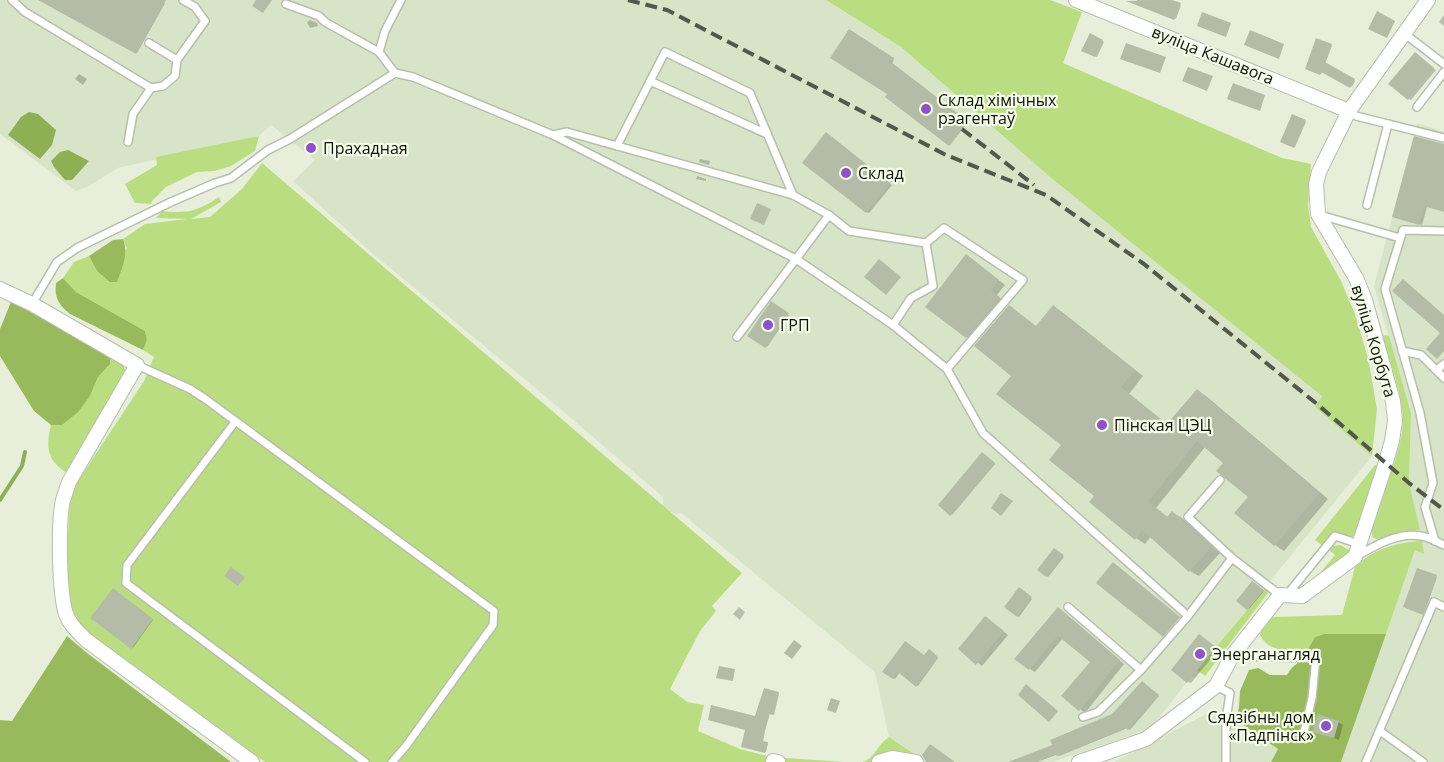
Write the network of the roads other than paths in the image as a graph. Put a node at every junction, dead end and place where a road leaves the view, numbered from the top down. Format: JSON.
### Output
{"nodes":[{"id":1,"x":12,"y":0,"type":"edge"},
{"id":2,"x":183,"y":0,"type":"edge"},
{"id":3,"x":401,"y":0,"type":"edge"},
{"id":4,"x":1076,"y":0,"type":"edge"},
{"id":5,"x":1428,"y":0,"type":"edge"},
{"id":6,"x":286,"y":4,"type":"dead end"},
{"id":7,"x":1405,"y":34,"type":"junction"},
{"id":8,"x":149,"y":43,"type":"dead end"},
{"id":9,"x":379,"y":52,"type":"junction"},
{"id":10,"x":177,"y":60,"type":"junction"},
{"id":11,"x":1444,"y":64,"type":"edge"},
{"id":12,"x":1444,"y":72,"type":"edge"},
{"id":13,"x":395,"y":74,"type":"junction"},
{"id":14,"x":650,"y":81,"type":"junction"},
{"id":15,"x":151,"y":88,"type":"junction"},
{"id":16,"x":1417,"y":107,"type":"dead end"},
{"id":17,"x":1349,"y":111,"type":"junction"},
{"id":18,"x":1388,"y":124,"type":"junction"},
{"id":19,"x":767,"y":134,"type":"junction"},
{"id":20,"x":553,"y":135,"type":"junction"},
{"id":21,"x":1444,"y":138,"type":"edge"},
{"id":22,"x":129,"y":142,"type":"dead end"},
{"id":23,"x":617,"y":146,"type":"junction"},
{"id":24,"x":793,"y":195,"type":"junction"},
{"id":25,"x":1367,"y":205,"type":"dead end"},
{"id":26,"x":1318,"y":214,"type":"junction"},
{"id":27,"x":829,"y":215,"type":"junction"},
{"id":28,"x":1444,"y":231,"type":"edge"},
{"id":29,"x":1400,"y":238,"type":"junction"},
{"id":30,"x":926,"y":243,"type":"junction"},
{"id":31,"x":796,"y":259,"type":"junction"},
{"id":32,"x":0,"y":289,"type":"edge"},
{"id":33,"x":33,"y":304,"type":"junction"},
{"id":34,"x":893,"y":325,"type":"junction"},
{"id":35,"x":737,"y":337,"type":"dead end"},
{"id":36,"x":1402,"y":351,"type":"junction"},
{"id":37,"x":1444,"y":364,"type":"edge"},
{"id":38,"x":137,"y":365,"type":"junction"},
{"id":39,"x":947,"y":369,"type":"junction"},
{"id":40,"x":1437,"y":370,"type":"junction"},
{"id":41,"x":1444,"y":378,"type":"edge"},
{"id":42,"x":235,"y":422,"type":"junction"},
{"id":43,"x":1220,"y":480,"type":"dead end"},
{"id":44,"x":1435,"y":541,"type":"junction"},
{"id":45,"x":1444,"y":545,"type":"edge"},
{"id":46,"x":1357,"y":551,"type":"junction"},
{"id":47,"x":1232,"y":558,"type":"junction"},
{"id":48,"x":1283,"y":596,"type":"junction"},
{"id":49,"x":1068,"y":607,"type":"dead end"},
{"id":50,"x":1444,"y":607,"type":"edge"},
{"id":51,"x":1188,"y":616,"type":"junction"},
{"id":52,"x":1232,"y":656,"type":"junction"},
{"id":53,"x":1141,"y":670,"type":"junction"},
{"id":54,"x":1216,"y":686,"type":"junction"},
{"id":55,"x":1083,"y":717,"type":"dead end"},
{"id":56,"x":1380,"y":731,"type":"junction"},
{"id":57,"x":1304,"y":732,"type":"dead end"},
{"id":58,"x":252,"y":762,"type":"edge"},
{"id":59,"x":365,"y":762,"type":"edge"},
{"id":60,"x":392,"y":762,"type":"edge"},
{"id":61,"x":879,"y":762,"type":"edge"},
{"id":62,"x":916,"y":762,"type":"edge"},
{"id":63,"x":1079,"y":762,"type":"edge"},
{"id":64,"x":1226,"y":762,"type":"edge"},
{"id":65,"x":1366,"y":762,"type":"edge"},
{"id":66,"x":1423,"y":762,"type":"edge"}],
"edges":[{"from":1,"to":15,"type":"lane"},
{"from":2,"to":10,"type":"lane"},
{"from":3,"to":9,"type":"lane"},
{"from":4,"to":17,"type":"street","name":"вуліца Кашавога"},
{"from":5,"to":7,"type":"street","name":"вуліца Корбута"},
{"from":6,"to":9,"type":"lane"},
{"from":7,"to":11,"type":"lane"},
{"from":7,"to":17,"type":"street","name":"вуліца Корбута"},
{"from":8,"to":10,"type":"lane"},
{"from":9,"to":13,"type":"lane"},
{"from":10,"to":15,"type":"lane"},
{"from":12,"to":16,"type":"lane"},
{"from":13,"to":20,"type":"lane"},
{"from":13,"to":33,"type":"lane"},
{"from":14,"to":19,"type":"lane"},
{"from":14,"to":19,"type":"lane"},
{"from":14,"to":23,"type":"lane"},
{"from":15,"to":22,"type":"lane"},
{"from":17,"to":18,"type":"lane"},
{"from":17,"to":26,"type":"street","name":"вуліца Корбута"},
{"from":18,"to":21,"type":"lane"},
{"from":18,"to":25,"type":"lane"},
{"from":19,"to":24,"type":"lane"},
{"from":20,"to":23,"type":"lane"},
{"from":20,"to":31,"type":"lane"},
{"from":23,"to":24,"type":"lane"},
{"from":24,"to":27,"type":"lane"},
{"from":26,"to":29,"type":"lane"},
{"from":26,"to":46,"type":"street","name":"вуліца Корбута"},
{"from":27,"to":30,"type":"lane"},
{"from":27,"to":31,"type":"lane"},
{"from":28,"to":29,"type":"lane"},
{"from":29,"to":36,"type":"lane"},
{"from":30,"to":34,"type":"lane"},
{"from":30,"to":39,"type":"lane"},
{"from":31,"to":34,"type":"lane"},
{"from":31,"to":35,"type":"lane"},
{"from":32,"to":33,"type":"street"},
{"from":33,"to":38,"type":"street"},
{"from":34,"to":39,"type":"lane"},
{"from":36,"to":40,"type":"lane"},
{"from":36,"to":44,"type":"lane"},
{"from":37,"to":40,"type":"lane"},
{"from":38,"to":42,"type":"lane"},
{"from":38,"to":58,"type":"street"},
{"from":39,"to":51,"type":"lane"},
{"from":40,"to":41,"type":"lane"},
{"from":42,"to":59,"type":"lane"},
{"from":42,"to":60,"type":"lane"},
{"from":43,"to":47,"type":"lane"},
{"from":44,"to":45,"type":"lane"},
{"from":44,"to":46,"type":"lane"},
{"from":46,"to":48,"type":"street"},
{"from":46,"to":48,"type":"lane"},
{"from":47,"to":48,"type":"lane"},
{"from":47,"to":51,"type":"lane"},
{"from":48,"to":52,"type":"street"},
{"from":49,"to":53,"type":"lane"},
{"from":50,"to":56,"type":"lane"},
{"from":51,"to":53,"type":"lane"},
{"from":52,"to":54,"type":"street"},
{"from":52,"to":57,"type":"lane"},
{"from":53,"to":55,"type":"lane"},
{"from":54,"to":63,"type":"street"},
{"from":54,"to":64,"type":"lane"},
{"from":56,"to":65,"type":"lane"},
{"from":56,"to":66,"type":"lane"},
{"from":61,"to":62,"type":"street"}]}
